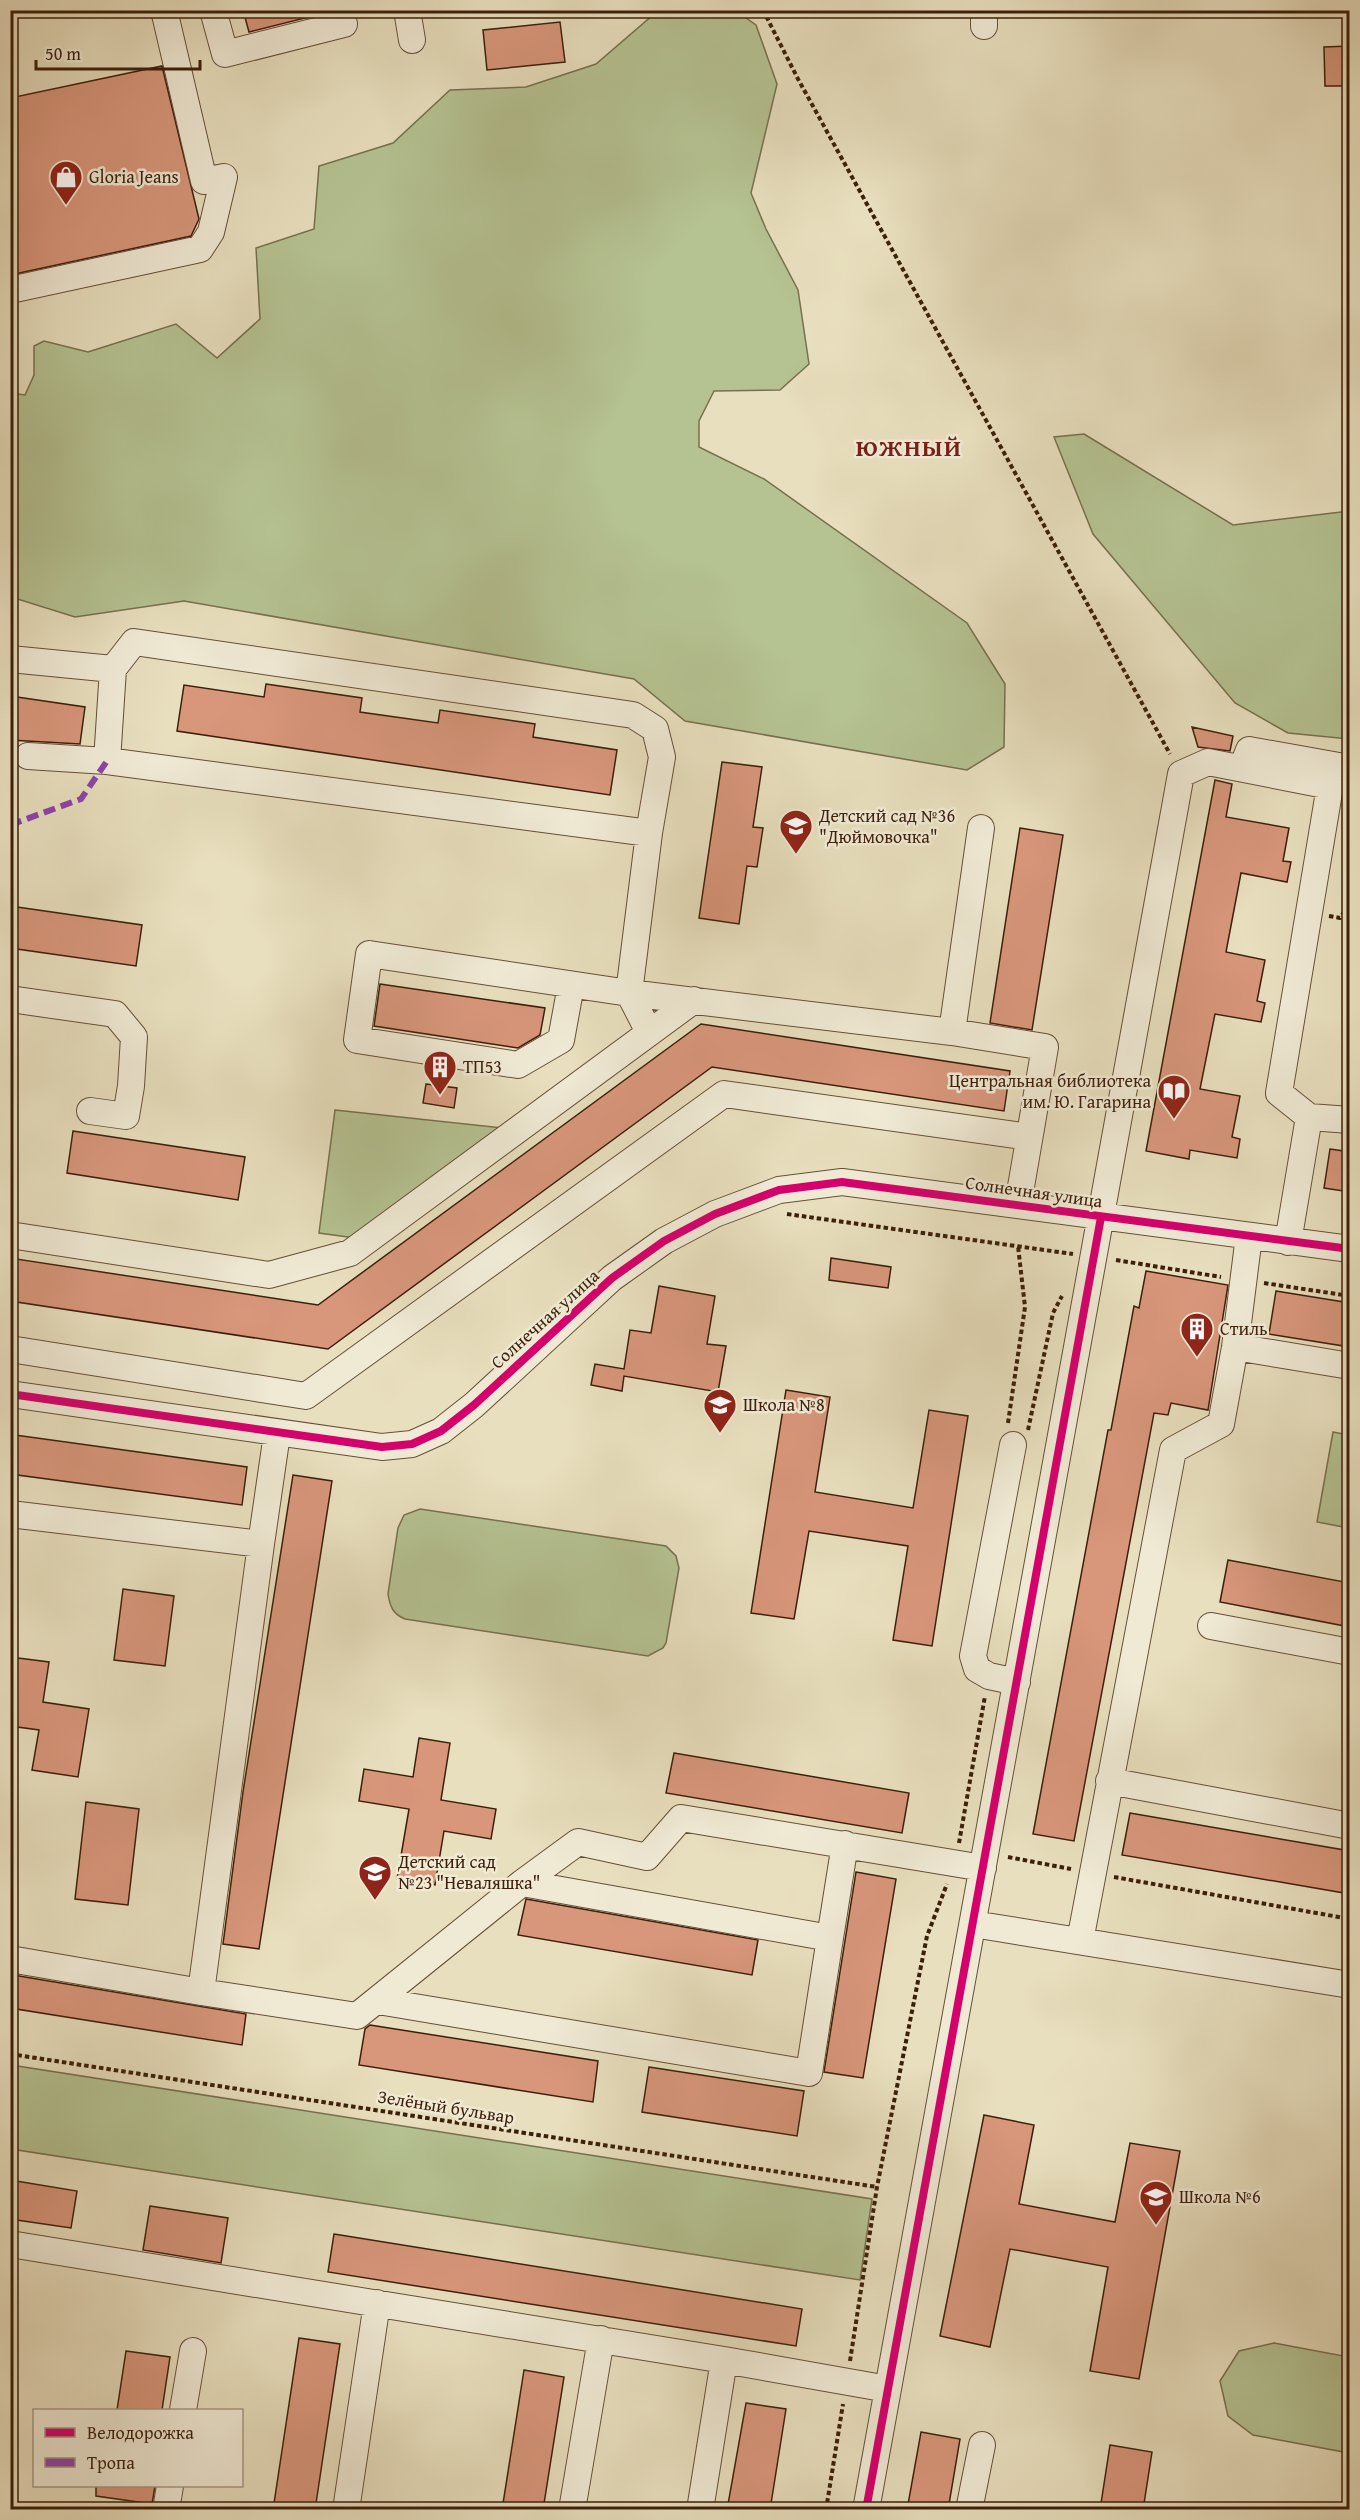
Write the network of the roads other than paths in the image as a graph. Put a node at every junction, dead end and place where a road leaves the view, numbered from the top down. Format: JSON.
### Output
{"nodes":[{"id":1,"x":164,"y":10,"type":"edge"},
{"id":2,"x":213,"y":10,"type":"edge"},
{"id":3,"x":340,"y":10,"type":"edge"},
{"id":4,"x":407,"y":10,"type":"edge"},
{"id":5,"x":412,"y":40,"type":"dead end"},
{"id":6,"x":10,"y":290,"type":"edge"},
{"id":7,"x":10,"y":659,"type":"edge"},
{"id":8,"x":113,"y":669,"type":"junction"},
{"id":9,"x":28,"y":756,"type":"dead end"},
{"id":10,"x":107,"y":761,"type":"junction"},
{"id":11,"x":1242,"y":768,"type":"junction"},
{"id":12,"x":1350,"y":768,"type":"edge"},
{"id":13,"x":981,"y":828,"type":"dead end"},
{"id":14,"x":649,"y":833,"type":"junction"},
{"id":15,"x":571,"y":985,"type":"junction"},
{"id":16,"x":629,"y":993,"type":"junction"},
{"id":17,"x":10,"y":999,"type":"edge"},
{"id":18,"x":694,"y":1000,"type":"junction"},
{"id":19,"x":649,"y":1032,"type":"junction"},
{"id":20,"x":952,"y":1032,"type":"junction"},
{"id":21,"x":90,"y":1111,"type":"dead end"},
{"id":22,"x":1309,"y":1117,"type":"junction"},
{"id":23,"x":1350,"y":1120,"type":"edge"},
{"id":24,"x":1029,"y":1137,"type":"junction"},
{"id":25,"x":1018,"y":1204,"type":"junction"},
{"id":26,"x":1101,"y":1216,"type":"junction"},
{"id":27,"x":10,"y":1235,"type":"edge"},
{"id":28,"x":1249,"y":1236,"type":"junction"},
{"id":29,"x":1288,"y":1242,"type":"junction"},
{"id":30,"x":1350,"y":1248,"type":"edge"},
{"id":31,"x":1235,"y":1347,"type":"junction"},
{"id":32,"x":10,"y":1349,"type":"edge"},
{"id":33,"x":1350,"y":1366,"type":"edge"},
{"id":34,"x":10,"y":1394,"type":"edge"},
{"id":35,"x":306,"y":1396,"type":"junction"},
{"id":36,"x":289,"y":1435,"type":"junction"},
{"id":37,"x":1013,"y":1444,"type":"road end"},
{"id":38,"x":10,"y":1514,"type":"edge"},
{"id":39,"x":261,"y":1544,"type":"junction"},
{"id":40,"x":1211,"y":1626,"type":"dead end"},
{"id":41,"x":1350,"y":1652,"type":"edge"},
{"id":42,"x":1017,"y":1682,"type":"junction"},
{"id":43,"x":1109,"y":1781,"type":"junction"},
{"id":44,"x":1350,"y":1826,"type":"edge"},
{"id":45,"x":845,"y":1844,"type":"junction"},
{"id":46,"x":984,"y":1861,"type":"junction"},
{"id":47,"x":522,"y":1883,"type":"junction"},
{"id":48,"x":973,"y":1924,"type":"junction"},
{"id":49,"x":830,"y":1938,"type":"junction"},
{"id":50,"x":1080,"y":1941,"type":"junction"},
{"id":51,"x":10,"y":1959,"type":"edge"},
{"id":52,"x":1350,"y":1985,"type":"edge"},
{"id":53,"x":201,"y":1992,"type":"junction"},
{"id":54,"x":378,"y":2001,"type":"junction"},
{"id":55,"x":10,"y":2244,"type":"edge"},
{"id":56,"x":377,"y":2303,"type":"junction"},
{"id":57,"x":601,"y":2339,"type":"junction"},
{"id":58,"x":194,"y":2352,"type":"dead end"},
{"id":59,"x":724,"y":2360,"type":"junction"},
{"id":60,"x":888,"y":2389,"type":"junction"},
{"id":61,"x":183,"y":2409,"type":"edge"},
{"id":62,"x":982,"y":2445,"type":"dead end"},
{"id":63,"x":170,"y":2487,"type":"edge"},
{"id":64,"x":166,"y":2510,"type":"edge"},
{"id":65,"x":346,"y":2510,"type":"edge"},
{"id":66,"x":572,"y":2510,"type":"edge"},
{"id":67,"x":700,"y":2510,"type":"edge"},
{"id":68,"x":866,"y":2510,"type":"edge"},
{"id":69,"x":969,"y":2510,"type":"edge"}],
"edges":[{"from":1,"to":6,"type":"street"},
{"from":2,"to":3,"type":"street"},
{"from":4,"to":5,"type":"street"},
{"from":7,"to":8,"type":"street"},
{"from":8,"to":10,"type":"street"},
{"from":8,"to":14,"type":"street"},
{"from":9,"to":10,"type":"street"},
{"from":10,"to":14,"type":"street"},
{"from":11,"to":12,"type":"street"},
{"from":11,"to":22,"type":"street"},
{"from":11,"to":26,"type":"street"},
{"from":13,"to":20,"type":"street"},
{"from":14,"to":16,"type":"street"},
{"from":15,"to":15,"type":"street"},
{"from":15,"to":16,"type":"street"},
{"from":16,"to":18,"type":"street"},
{"from":16,"to":19,"type":"street"},
{"from":17,"to":21,"type":"street"},
{"from":18,"to":19,"type":"street"},
{"from":18,"to":20,"type":"street"},
{"from":19,"to":27,"type":"street"},
{"from":20,"to":24,"type":"street"},
{"from":22,"to":23,"type":"street"},
{"from":22,"to":29,"type":"street"},
{"from":24,"to":25,"type":"street"},
{"from":24,"to":35,"type":"street"},
{"from":25,"to":26,"type":"street","name":"Солнечная улица"},
{"from":25,"to":36,"type":"street","name":"Солнечная улица"},
{"from":26,"to":28,"type":"street","name":"Солнечная улица"},
{"from":26,"to":42,"type":"street"},
{"from":28,"to":29,"type":"street","name":"Солнечная улица"},
{"from":28,"to":31,"type":"street"},
{"from":29,"to":30,"type":"street","name":"Солнечная улица"},
{"from":31,"to":33,"type":"street"},
{"from":31,"to":43,"type":"street"},
{"from":32,"to":35,"type":"street"},
{"from":34,"to":36,"type":"street","name":"Солнечная улица"},
{"from":35,"to":36,"type":"street"},
{"from":36,"to":39,"type":"street"},
{"from":37,"to":42,"type":"street"},
{"from":38,"to":39,"type":"street"},
{"from":39,"to":53,"type":"street"},
{"from":40,"to":41,"type":"street"},
{"from":42,"to":46,"type":"street"},
{"from":43,"to":44,"type":"street"},
{"from":43,"to":50,"type":"street"},
{"from":45,"to":46,"type":"street"},
{"from":45,"to":47,"type":"street"},
{"from":45,"to":49,"type":"street"},
{"from":46,"to":48,"type":"street"},
{"from":47,"to":49,"type":"street"},
{"from":47,"to":54,"type":"street"},
{"from":48,"to":50,"type":"street"},
{"from":48,"to":60,"type":"street"},
{"from":49,"to":54,"type":"street"},
{"from":50,"to":52,"type":"street"},
{"from":51,"to":53,"type":"street"},
{"from":53,"to":54,"type":"street"},
{"from":55,"to":56,"type":"street"},
{"from":56,"to":57,"type":"street"},
{"from":56,"to":65,"type":"street"},
{"from":57,"to":59,"type":"street"},
{"from":57,"to":66,"type":"street"},
{"from":58,"to":61,"type":"street"},
{"from":59,"to":60,"type":"street"},
{"from":59,"to":67,"type":"street"},
{"from":60,"to":68,"type":"street"},
{"from":62,"to":69,"type":"street"},
{"from":63,"to":64,"type":"street"}]}
